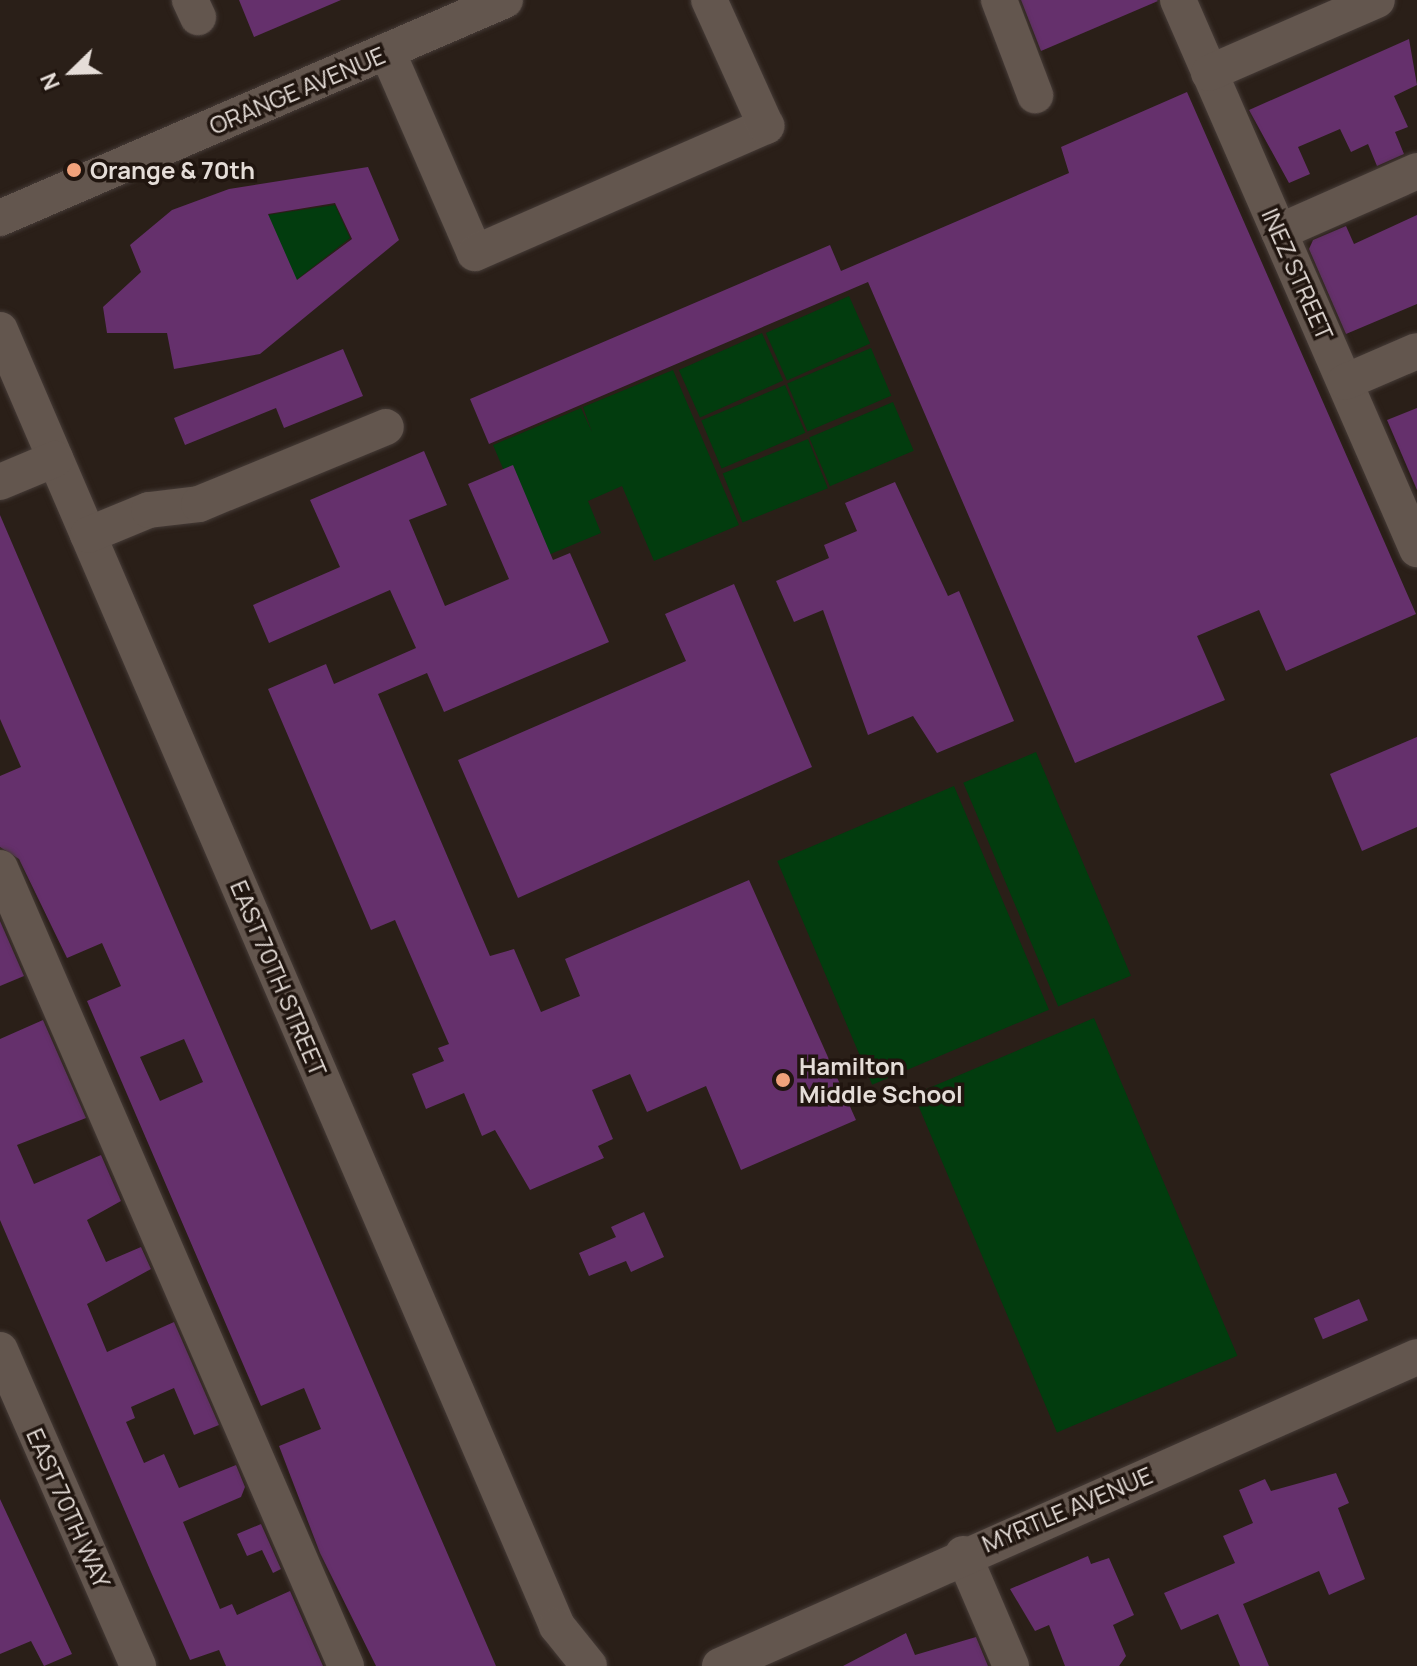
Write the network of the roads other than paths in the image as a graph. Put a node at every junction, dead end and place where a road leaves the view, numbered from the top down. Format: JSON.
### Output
{"nodes":[{"id":1,"x":505,"y":0,"type":"edge"},
{"id":2,"x":709,"y":0,"type":"edge"},
{"id":3,"x":999,"y":0,"type":"edge"},
{"id":4,"x":1178,"y":0,"type":"edge"},
{"id":5,"x":1377,"y":0,"type":"edge"},
{"id":6,"x":387,"y":51,"type":"junction"},
{"id":7,"x":1209,"y":73,"type":"junction"},
{"id":8,"x":1035,"y":95,"type":"dead end"},
{"id":9,"x":1417,"y":171,"type":"edge"},
{"id":10,"x":0,"y":218,"type":"edge"},
{"id":11,"x":1279,"y":232,"type":"junction"},
{"id":12,"x":0,"y":330,"type":"edge"},
{"id":13,"x":1417,"y":351,"type":"edge"},
{"id":14,"x":1345,"y":382,"type":"junction"},
{"id":15,"x":386,"y":427,"type":"dead end"},
{"id":16,"x":55,"y":459,"type":"junction"},
{"id":17,"x":0,"y":482,"type":"edge"},
{"id":18,"x":88,"y":535,"type":"junction"},
{"id":19,"x":1416,"y":542,"type":"edge"},
{"id":20,"x":0,"y":868,"type":"edge"},
{"id":21,"x":0,"y":1350,"type":"edge"},
{"id":22,"x":1417,"y":1357,"type":"edge"},
{"id":23,"x":963,"y":1554,"type":"junction"},
{"id":24,"x":557,"y":1626,"type":"junction"},
{"id":25,"x":138,"y":1666,"type":"edge"},
{"id":26,"x":346,"y":1666,"type":"edge"},
{"id":27,"x":559,"y":1666,"type":"edge"},
{"id":28,"x":589,"y":1666,"type":"edge"},
{"id":29,"x":720,"y":1666,"type":"edge"},
{"id":30,"x":1011,"y":1666,"type":"edge"}],
"edges":[{"from":1,"to":6,"type":"street","name":"ORANGE AVENUE"},
{"from":2,"to":6,"type":"street"},
{"from":3,"to":8,"type":"street"},
{"from":4,"to":7,"type":"street","name":"INEZ STREET"},
{"from":5,"to":7,"type":"street"},
{"from":6,"to":10,"type":"street","name":"ORANGE AVENUE"},
{"from":7,"to":11,"type":"street","name":"INEZ STREET"},
{"from":9,"to":11,"type":"street"},
{"from":11,"to":14,"type":"street","name":"INEZ STREET"},
{"from":12,"to":16,"type":"street","name":"EAST 70TH STREET"},
{"from":13,"to":14,"type":"street"},
{"from":14,"to":19,"type":"street","name":"INEZ STREET"},
{"from":15,"to":18,"type":"street"},
{"from":16,"to":17,"type":"street"},
{"from":16,"to":18,"type":"street","name":"EAST 70TH STREET"},
{"from":18,"to":24,"type":"street","name":"EAST 70TH STREET"},
{"from":20,"to":26,"type":"street"},
{"from":21,"to":25,"type":"street","name":"EAST 70TH WAY"},
{"from":22,"to":23,"type":"street","name":"MYRTLE AVENUE"},
{"from":23,"to":29,"type":"street","name":"MYRTLE AVENUE"},
{"from":23,"to":30,"type":"street"},
{"from":24,"to":27,"type":"street","name":"EAST 70TH STREET"},
{"from":24,"to":28,"type":"street","name":"EAST 70TH STREET"}]}
